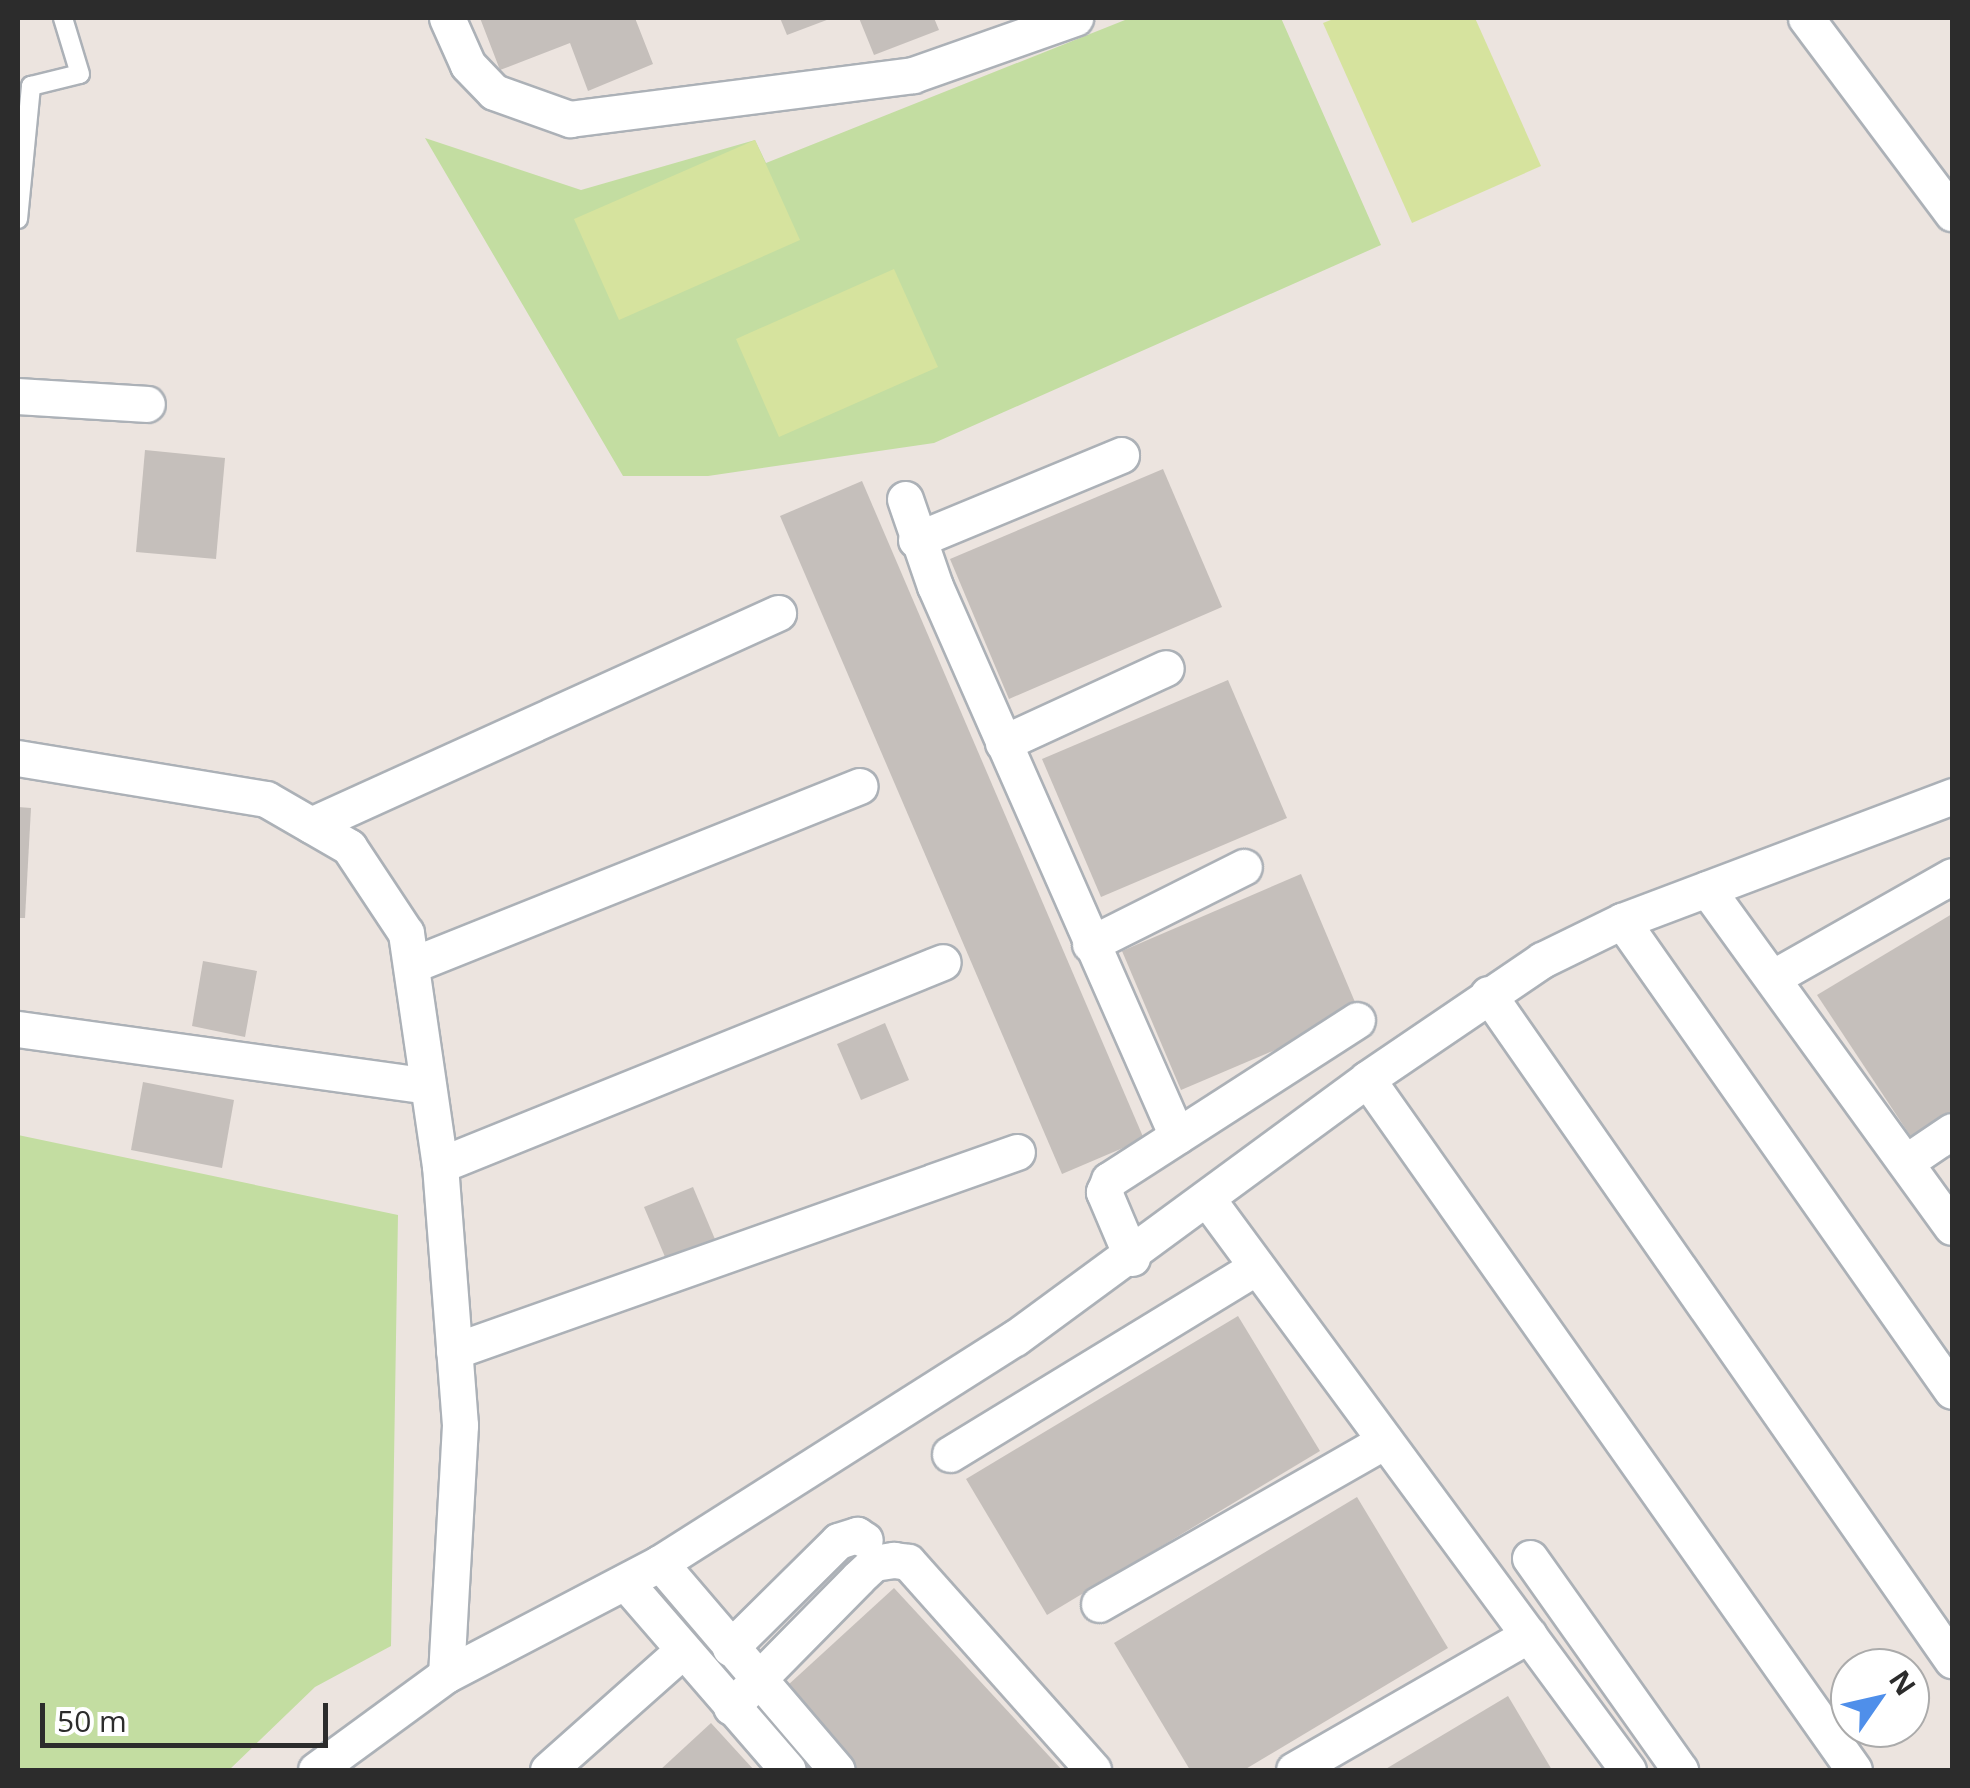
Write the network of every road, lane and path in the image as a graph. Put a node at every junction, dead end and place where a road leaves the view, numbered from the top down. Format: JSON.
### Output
{"nodes":[{"id":1,"x":63,"y":18,"type":"edge"},
{"id":2,"x":447,"y":18,"type":"edge"},
{"id":3,"x":1075,"y":18,"type":"edge"},
{"id":4,"x":1806,"y":18,"type":"edge"},
{"id":5,"x":1952,"y":213,"type":"edge"},
{"id":6,"x":18,"y":219,"type":"edge"},
{"id":7,"x":18,"y":396,"type":"edge"},
{"id":8,"x":147,"y":404,"type":"dead end"},
{"id":9,"x":1120,"y":455,"type":"dead end"},
{"id":10,"x":904,"y":499,"type":"dead end"},
{"id":11,"x":916,"y":540,"type":"junction"},
{"id":12,"x":778,"y":613,"type":"dead end"},
{"id":13,"x":1166,"y":668,"type":"dead end"},
{"id":14,"x":1003,"y":742,"type":"junction"},
{"id":15,"x":18,"y":758,"type":"edge"},
{"id":16,"x":859,"y":786,"type":"dead end"},
{"id":17,"x":1952,"y":796,"type":"edge"},
{"id":18,"x":311,"y":825,"type":"junction"},
{"id":19,"x":1244,"y":868,"type":"dead end"},
{"id":20,"x":1952,"y":876,"type":"edge"},
{"id":21,"x":1707,"y":889,"type":"junction"},
{"id":22,"x":1622,"y":921,"type":"junction"},
{"id":23,"x":1090,"y":944,"type":"junction"},
{"id":24,"x":943,"y":962,"type":"dead end"},
{"id":25,"x":412,"y":965,"type":"junction"},
{"id":26,"x":1772,"y":978,"type":"junction"},
{"id":27,"x":1488,"y":994,"type":"junction"},
{"id":28,"x":1357,"y":1020,"type":"dead end"},
{"id":29,"x":18,"y":1028,"type":"edge"},
{"id":30,"x":1367,"y":1078,"type":"junction"},
{"id":31,"x":428,"y":1086,"type":"junction"},
{"id":32,"x":1952,"y":1131,"type":"edge"},
{"id":33,"x":1176,"y":1136,"type":"junction"},
{"id":34,"x":1017,"y":1152,"type":"dead end"},
{"id":35,"x":1906,"y":1162,"type":"junction"},
{"id":36,"x":440,"y":1165,"type":"junction"},
{"id":37,"x":1208,"y":1200,"type":"junction"},
{"id":38,"x":1952,"y":1227,"type":"edge"},
{"id":39,"x":1132,"y":1258,"type":"junction"},
{"id":40,"x":1256,"y":1267,"type":"junction"},
{"id":41,"x":454,"y":1350,"type":"junction"},
{"id":42,"x":1952,"y":1392,"type":"edge"},
{"id":43,"x":1385,"y":1441,"type":"junction"},
{"id":44,"x":950,"y":1454,"type":"dead end"},
{"id":45,"x":865,"y":1540,"type":"dead end"},
{"id":46,"x":1530,"y":1558,"type":"dead end"},
{"id":47,"x":660,"y":1563,"type":"junction"},
{"id":48,"x":626,"y":1583,"type":"junction"},
{"id":49,"x":1098,"y":1604,"type":"dead end"},
{"id":50,"x":1529,"y":1636,"type":"junction"},
{"id":51,"x":730,"y":1648,"type":"junction"},
{"id":52,"x":682,"y":1651,"type":"junction"},
{"id":53,"x":1952,"y":1660,"type":"edge"},
{"id":54,"x":446,"y":1675,"type":"junction"},
{"id":55,"x":759,"y":1681,"type":"junction"},
{"id":56,"x":731,"y":1707,"type":"junction"},
{"id":57,"x":316,"y":1770,"type":"edge"},
{"id":58,"x":548,"y":1770,"type":"edge"},
{"id":59,"x":788,"y":1770,"type":"edge"},
{"id":60,"x":837,"y":1770,"type":"edge"},
{"id":61,"x":1093,"y":1770,"type":"edge"},
{"id":62,"x":1294,"y":1770,"type":"edge"},
{"id":63,"x":1628,"y":1770,"type":"edge"},
{"id":64,"x":1680,"y":1770,"type":"edge"},
{"id":65,"x":1854,"y":1770,"type":"edge"}],
"edges":[{"from":1,"to":6,"type":"lane"},
{"from":2,"to":3,"type":"street"},
{"from":4,"to":5,"type":"street"},
{"from":7,"to":8,"type":"street"},
{"from":9,"to":11,"type":"street"},
{"from":10,"to":11,"type":"street"},
{"from":11,"to":14,"type":"street"},
{"from":12,"to":18,"type":"street"},
{"from":13,"to":14,"type":"street"},
{"from":14,"to":23,"type":"street"},
{"from":15,"to":18,"type":"street"},
{"from":16,"to":25,"type":"street"},
{"from":17,"to":21,"type":"street"},
{"from":18,"to":25,"type":"street"},
{"from":19,"to":23,"type":"street"},
{"from":20,"to":26,"type":"street"},
{"from":21,"to":22,"type":"street"},
{"from":21,"to":26,"type":"street"},
{"from":22,"to":27,"type":"street"},
{"from":22,"to":42,"type":"street"},
{"from":23,"to":33,"type":"street"},
{"from":24,"to":36,"type":"street"},
{"from":25,"to":31,"type":"street"},
{"from":26,"to":35,"type":"street"},
{"from":27,"to":30,"type":"street"},
{"from":27,"to":53,"type":"street"},
{"from":28,"to":33,"type":"street"},
{"from":29,"to":31,"type":"street"},
{"from":30,"to":37,"type":"street"},
{"from":30,"to":65,"type":"street"},
{"from":31,"to":36,"type":"street"},
{"from":32,"to":35,"type":"street"},
{"from":33,"to":39,"type":"street"},
{"from":34,"to":41,"type":"street"},
{"from":35,"to":38,"type":"street"},
{"from":36,"to":41,"type":"street"},
{"from":37,"to":39,"type":"street"},
{"from":37,"to":40,"type":"street"},
{"from":39,"to":47,"type":"street"},
{"from":40,"to":43,"type":"street"},
{"from":40,"to":44,"type":"street"},
{"from":41,"to":54,"type":"street"},
{"from":43,"to":49,"type":"street"},
{"from":43,"to":50,"type":"street"},
{"from":45,"to":51,"type":"street"},
{"from":46,"to":64,"type":"street"},
{"from":47,"to":48,"type":"street"},
{"from":47,"to":51,"type":"street"},
{"from":48,"to":52,"type":"street"},
{"from":48,"to":54,"type":"street"},
{"from":50,"to":62,"type":"street"},
{"from":50,"to":63,"type":"street"},
{"from":51,"to":55,"type":"street"},
{"from":52,"to":56,"type":"street"},
{"from":52,"to":58,"type":"street"},
{"from":54,"to":57,"type":"street"},
{"from":55,"to":56,"type":"street"},
{"from":55,"to":60,"type":"street"},
{"from":55,"to":61,"type":"street"},
{"from":56,"to":59,"type":"street"}]}
